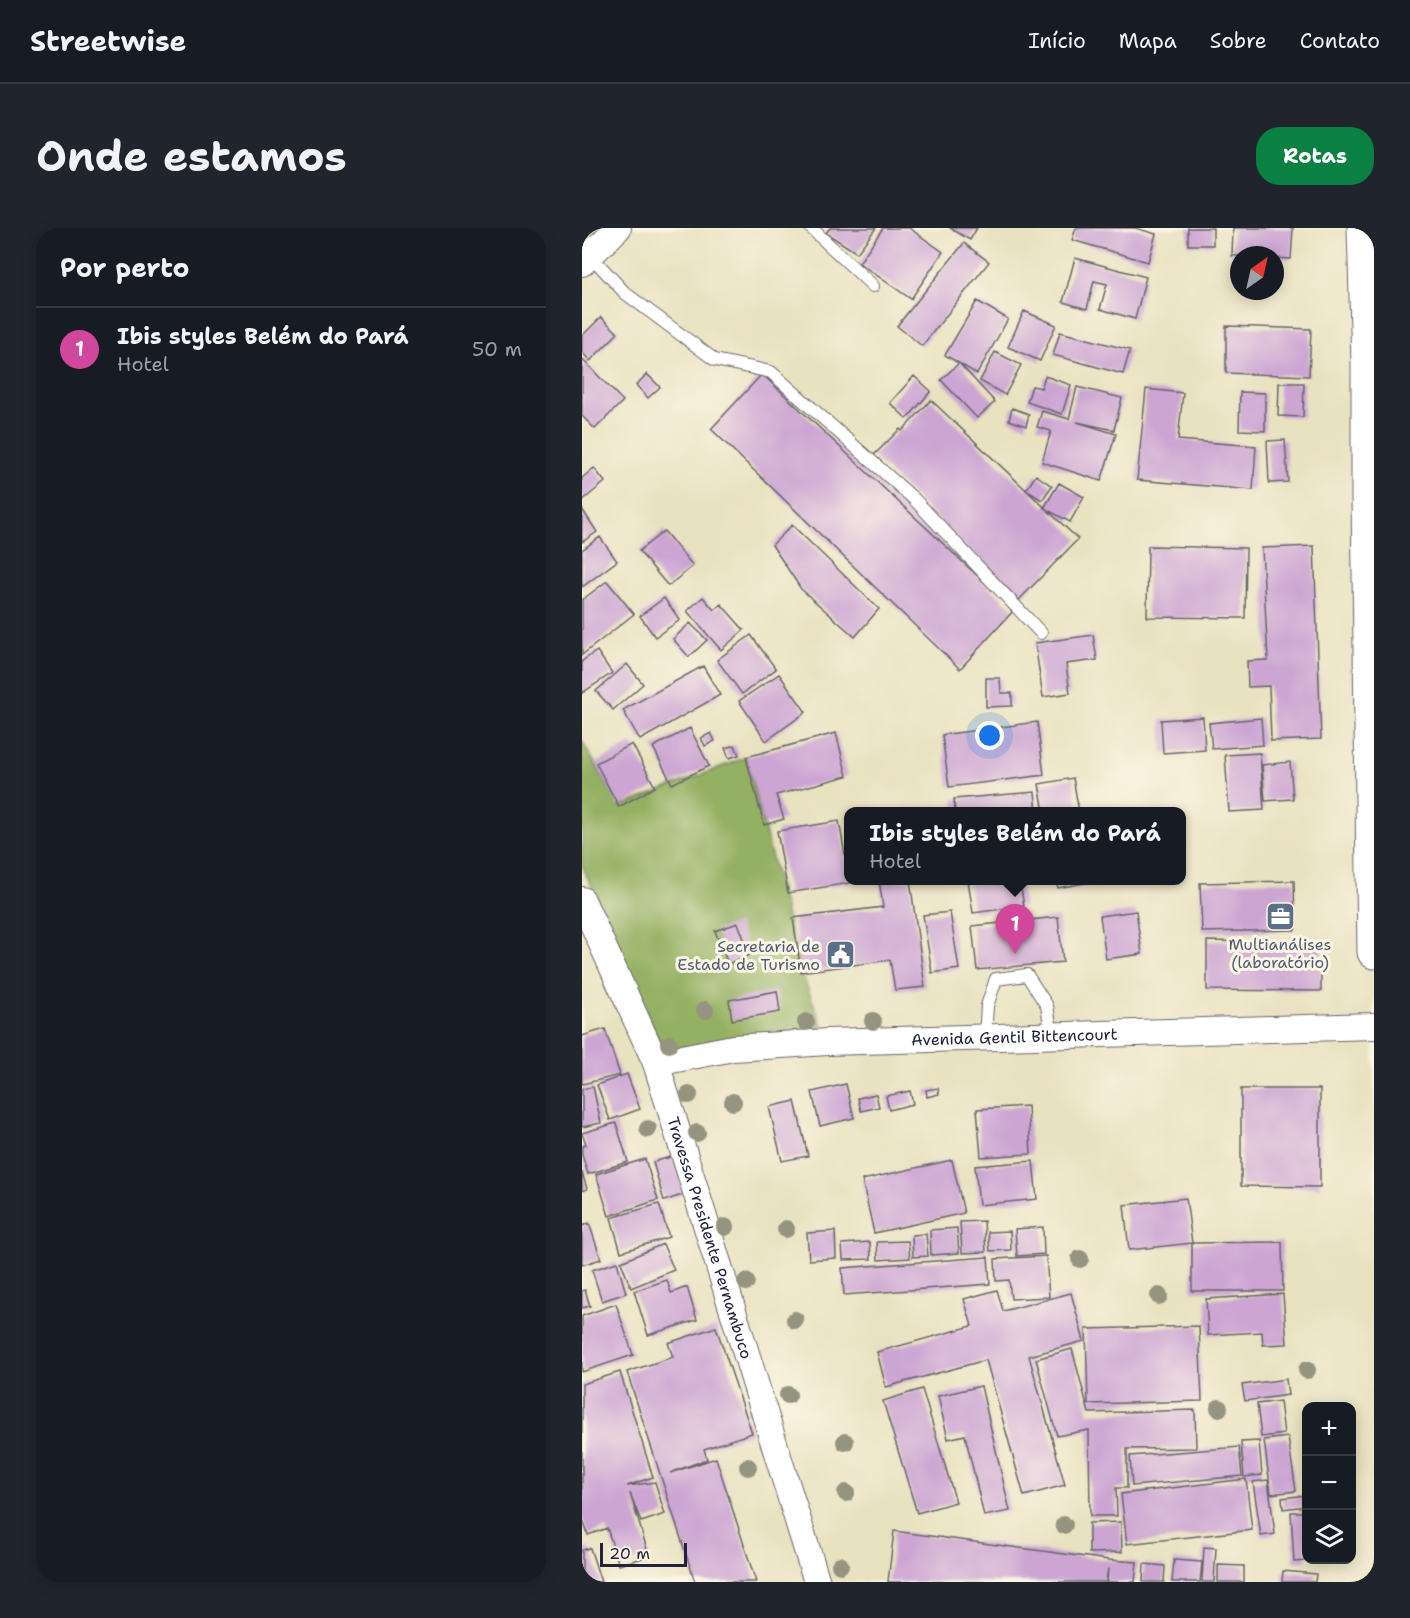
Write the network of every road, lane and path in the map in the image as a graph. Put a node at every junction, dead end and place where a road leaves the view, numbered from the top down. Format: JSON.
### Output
{"nodes":[{"id":1,"x":618,"y":228,"type":"edge"},
{"id":2,"x":811,"y":228,"type":"edge"},
{"id":3,"x":1364,"y":228,"type":"edge"},
{"id":4,"x":586,"y":259,"type":"edge"},
{"id":5,"x":873,"y":286,"type":"dead end"},
{"id":6,"x":1371,"y":363,"type":"edge"},
{"id":7,"x":1041,"y":633,"type":"dead end"},
{"id":8,"x":582,"y":900,"type":"edge"},
{"id":9,"x":1374,"y":952,"type":"edge"},
{"id":10,"x":1374,"y":1026,"type":"edge"},
{"id":11,"x":1052,"y":1036,"type":"junction"},
{"id":12,"x":985,"y":1037,"type":"junction"},
{"id":13,"x":656,"y":1063,"type":"junction"},
{"id":14,"x":817,"y":1582,"type":"edge"}],
"edges":[{"from":1,"to":4,"type":"street"},
{"from":2,"to":5,"type":"lane"},
{"from":3,"to":6,"type":"main road"},
{"from":4,"to":7,"type":"lane"},
{"from":6,"to":9,"type":"main road"},
{"from":8,"to":13,"type":"street","name":"Travessa Presidente Pernambuco"},
{"from":10,"to":11,"type":"street","name":"Avenida Gentil Bittencourt"},
{"from":11,"to":12,"type":"street","name":"Avenida Gentil Bittencourt"},
{"from":11,"to":12,"type":"lane"},
{"from":12,"to":13,"type":"street","name":"Avenida Gentil Bittencourt"},
{"from":13,"to":14,"type":"street","name":"Travessa Presidente Pernambuco"}]}
